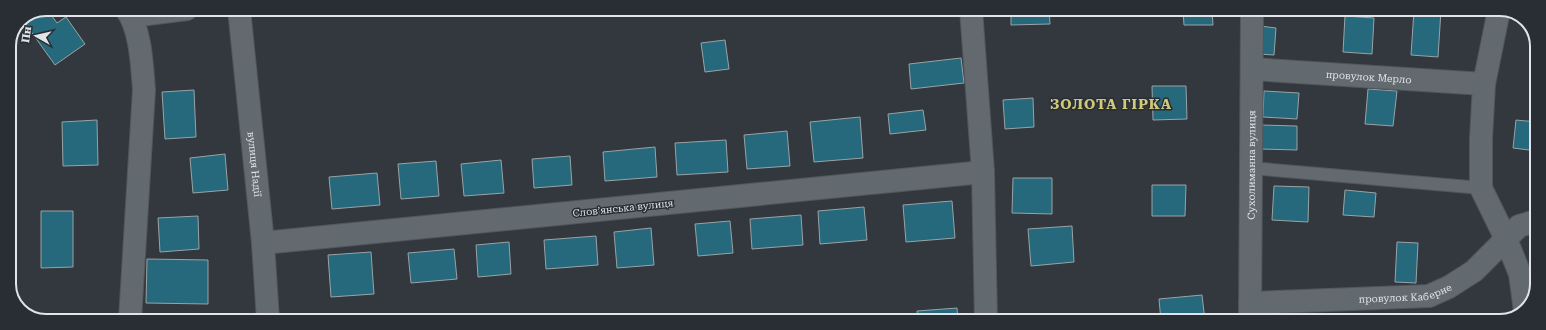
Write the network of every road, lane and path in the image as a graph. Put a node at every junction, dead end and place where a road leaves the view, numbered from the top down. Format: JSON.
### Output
{"nodes":[{"id":1,"x":130,"y":16,"type":"edge"},
{"id":2,"x":240,"y":16,"type":"edge"},
{"id":3,"x":972,"y":16,"type":"edge"},
{"id":4,"x":1252,"y":16,"type":"edge"},
{"id":5,"x":1498,"y":16,"type":"edge"},
{"id":6,"x":1252,"y":69,"type":"junction"},
{"id":7,"x":1484,"y":84,"type":"junction"},
{"id":8,"x":1251,"y":168,"type":"junction"},
{"id":9,"x":983,"y":172,"type":"junction"},
{"id":10,"x":1481,"y":188,"type":"junction"},
{"id":11,"x":1530,"y":223,"type":"edge"},
{"id":12,"x":1506,"y":239,"type":"junction"},
{"id":13,"x":264,"y":243,"type":"junction"},
{"id":14,"x":1524,"y":302,"type":"edge"},
{"id":15,"x":1250,"y":312,"type":"edge"},
{"id":16,"x":130,"y":314,"type":"edge"},
{"id":17,"x":268,"y":314,"type":"edge"},
{"id":18,"x":986,"y":314,"type":"edge"}],
"edges":[{"from":1,"to":16,"type":"street"},
{"from":2,"to":13,"type":"street","name":"вулиця Надії"},
{"from":3,"to":9,"type":"street"},
{"from":4,"to":6,"type":"street","name":"Сухолиманна вулиця"},
{"from":5,"to":7,"type":"street"},
{"from":6,"to":7,"type":"street","name":"провулок Мерло"},
{"from":6,"to":8,"type":"street","name":"Сухолиманна вулиця"},
{"from":7,"to":10,"type":"street"},
{"from":8,"to":10,"type":"lane"},
{"from":8,"to":15,"type":"street","name":"Сухолиманна вулиця"},
{"from":9,"to":13,"type":"street","name":"Словʼянська вулиця"},
{"from":9,"to":18,"type":"street"},
{"from":10,"to":12,"type":"street"},
{"from":11,"to":12,"type":"street","name":"провулок Каберне"},
{"from":12,"to":14,"type":"street"},
{"from":12,"to":15,"type":"street","name":"провулок Каберне"},
{"from":13,"to":17,"type":"street","name":"вулиця Надії"}]}
